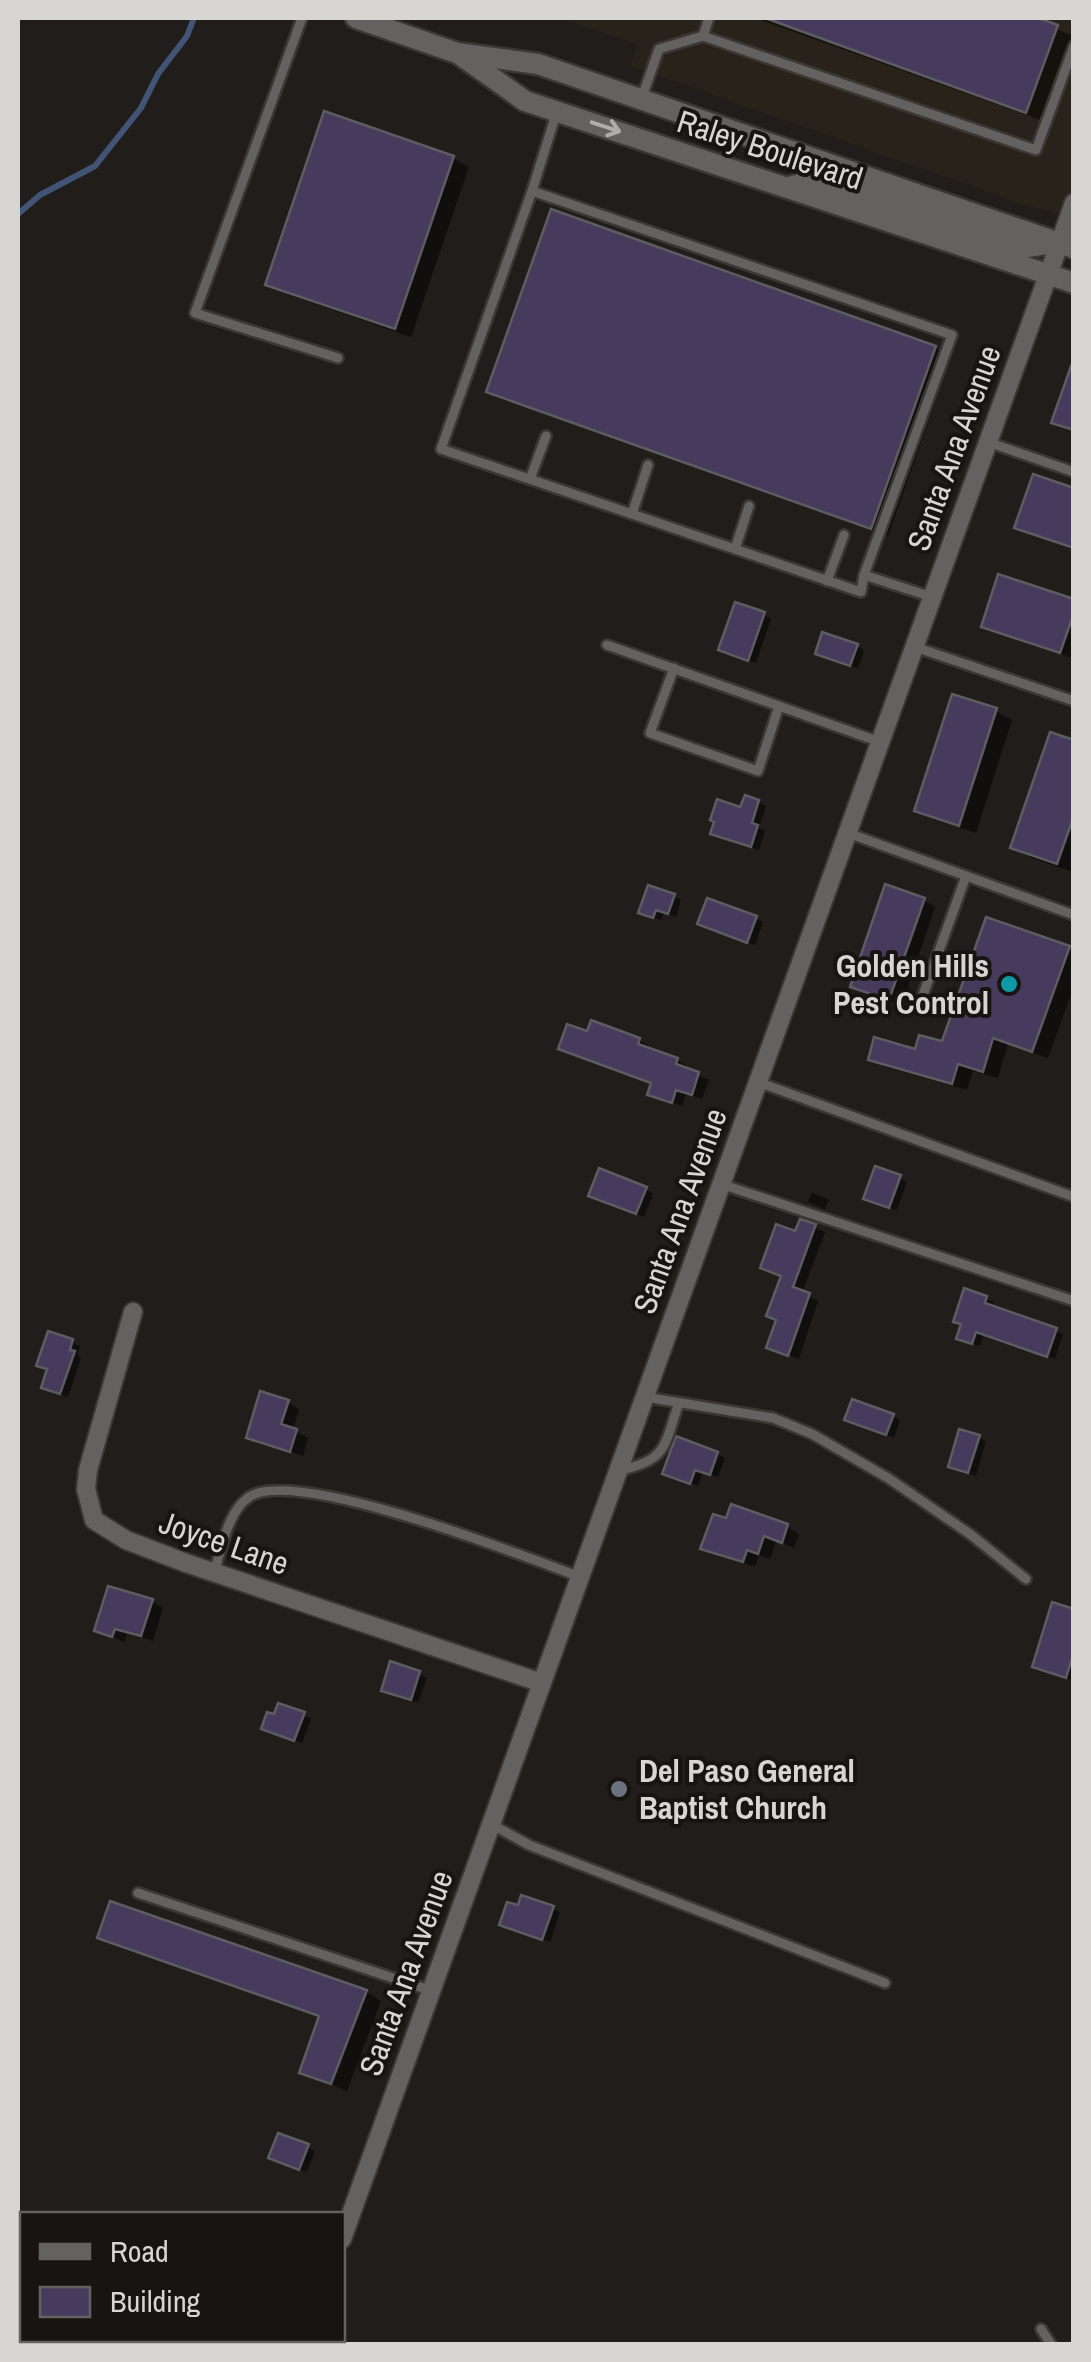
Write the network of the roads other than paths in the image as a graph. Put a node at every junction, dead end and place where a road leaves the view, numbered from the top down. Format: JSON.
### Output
{"nodes":[{"id":1,"x":302,"y":18,"type":"edge"},
{"id":2,"x":356,"y":18,"type":"edge"},
{"id":3,"x":709,"y":18,"type":"edge"},
{"id":4,"x":703,"y":36,"type":"junction"},
{"id":5,"x":1074,"y":46,"type":"edge"},
{"id":6,"x":458,"y":53,"type":"junction"},
{"id":7,"x":642,"y":97,"type":"junction"},
{"id":8,"x":557,"y":111,"type":"junction"},
{"id":9,"x":788,"y":188,"type":"junction"},
{"id":10,"x":532,"y":191,"type":"junction"},
{"id":11,"x":1074,"y":202,"type":"edge"},
{"id":12,"x":1066,"y":245,"type":"edge"},
{"id":13,"x":1074,"y":270,"type":"edge"},
{"id":14,"x":1048,"y":274,"type":"junction"},
{"id":15,"x":1074,"y":283,"type":"edge"},
{"id":16,"x":338,"y":358,"type":"dead end"},
{"id":17,"x":546,"y":436,"type":"dead end"},
{"id":18,"x":988,"y":442,"type":"junction"},
{"id":19,"x":648,"y":465,"type":"dead end"},
{"id":20,"x":1074,"y":472,"type":"edge"},
{"id":21,"x":530,"y":479,"type":"junction"},
{"id":22,"x":750,"y":506,"type":"dead end"},
{"id":23,"x":632,"y":514,"type":"junction"},
{"id":24,"x":844,"y":535,"type":"dead end"},
{"id":25,"x":735,"y":549,"type":"junction"},
{"id":26,"x":864,"y":576,"type":"junction"},
{"id":27,"x":827,"y":581,"type":"junction"},
{"id":28,"x":932,"y":598,"type":"junction"},
{"id":29,"x":607,"y":645,"type":"dead end"},
{"id":30,"x":914,"y":647,"type":"junction"},
{"id":31,"x":674,"y":668,"type":"junction"},
{"id":32,"x":1074,"y":701,"type":"edge"},
{"id":33,"x":780,"y":706,"type":"junction"},
{"id":34,"x":880,"y":742,"type":"junction"},
{"id":35,"x":848,"y":833,"type":"junction"},
{"id":36,"x":966,"y":876,"type":"junction"},
{"id":37,"x":1074,"y":915,"type":"edge"},
{"id":38,"x":923,"y":996,"type":"dead end"},
{"id":39,"x":758,"y":1082,"type":"junction"},
{"id":40,"x":722,"y":1184,"type":"junction"},
{"id":41,"x":1074,"y":1198,"type":"edge"},
{"id":42,"x":1074,"y":1301,"type":"edge"},
{"id":43,"x":133,"y":1312,"type":"dead end"},
{"id":44,"x":645,"y":1397,"type":"junction"},
{"id":45,"x":679,"y":1404,"type":"junction"},
{"id":46,"x":618,"y":1471,"type":"junction"},
{"id":47,"x":214,"y":1572,"type":"junction"},
{"id":48,"x":580,"y":1577,"type":"junction"},
{"id":49,"x":1026,"y":1579,"type":"dead end"},
{"id":50,"x":542,"y":1683,"type":"junction"},
{"id":51,"x":491,"y":1824,"type":"junction"},
{"id":52,"x":138,"y":1892,"type":"dead end"},
{"id":53,"x":886,"y":1984,"type":"dead end"},
{"id":54,"x":432,"y":1991,"type":"junction"},
{"id":55,"x":345,"y":2231,"type":"edge"},
{"id":56,"x":1041,"y":2329,"type":"dead end"},
{"id":57,"x":1051,"y":2344,"type":"edge"}],
"edges":[{"from":1,"to":16,"type":"lane"},
{"from":2,"to":6,"type":"street","name":"Raley Boulevard"},
{"from":3,"to":4,"type":"lane"},
{"from":4,"to":5,"type":"lane"},
{"from":4,"to":7,"type":"lane"},
{"from":6,"to":7,"type":"street","name":"Raley Boulevard"},
{"from":6,"to":8,"type":"street","name":"Raley Boulevard"},
{"from":7,"to":12,"type":"street","name":"Raley Boulevard"},
{"from":8,"to":9,"type":"street","name":"Raley Boulevard","one_way":true},
{"from":8,"to":10,"type":"lane"},
{"from":9,"to":12,"type":"street"},
{"from":9,"to":14,"type":"street","name":"Raley Boulevard"},
{"from":10,"to":21,"type":"lane"},
{"from":10,"to":26,"type":"lane"},
{"from":11,"to":12,"type":"street","name":"Santa Ana Avenue"},
{"from":12,"to":14,"type":"street","name":"Santa Ana Avenue"},
{"from":13,"to":14,"type":"street"},
{"from":14,"to":15,"type":"street","name":"Raley Boulevard"},
{"from":14,"to":18,"type":"street","name":"Santa Ana Avenue"},
{"from":17,"to":21,"type":"lane"},
{"from":18,"to":20,"type":"lane"},
{"from":18,"to":28,"type":"street","name":"Santa Ana Avenue"},
{"from":19,"to":23,"type":"lane"},
{"from":21,"to":23,"type":"lane"},
{"from":22,"to":25,"type":"lane"},
{"from":23,"to":25,"type":"lane"},
{"from":24,"to":27,"type":"lane"},
{"from":25,"to":27,"type":"lane"},
{"from":26,"to":27,"type":"lane"},
{"from":26,"to":28,"type":"lane"},
{"from":28,"to":30,"type":"street","name":"Santa Ana Avenue"},
{"from":29,"to":31,"type":"lane"},
{"from":30,"to":32,"type":"lane"},
{"from":30,"to":34,"type":"street","name":"Santa Ana Avenue"},
{"from":31,"to":33,"type":"lane"},
{"from":31,"to":33,"type":"lane"},
{"from":33,"to":34,"type":"lane"},
{"from":34,"to":35,"type":"street","name":"Santa Ana Avenue"},
{"from":35,"to":36,"type":"lane"},
{"from":35,"to":39,"type":"street","name":"Santa Ana Avenue"},
{"from":36,"to":37,"type":"lane"},
{"from":36,"to":38,"type":"lane"},
{"from":39,"to":40,"type":"street","name":"Santa Ana Avenue"},
{"from":39,"to":41,"type":"lane"},
{"from":40,"to":42,"type":"lane"},
{"from":40,"to":44,"type":"street","name":"Santa Ana Avenue"},
{"from":43,"to":47,"type":"street","name":"Joyce Lane"},
{"from":44,"to":45,"type":"lane"},
{"from":44,"to":46,"type":"street","name":"Santa Ana Avenue"},
{"from":45,"to":46,"type":"lane"},
{"from":45,"to":49,"type":"lane"},
{"from":46,"to":48,"type":"street","name":"Santa Ana Avenue"},
{"from":47,"to":48,"type":"lane"},
{"from":47,"to":50,"type":"street","name":"Joyce Lane"},
{"from":48,"to":50,"type":"street","name":"Santa Ana Avenue"},
{"from":50,"to":51,"type":"street","name":"Santa Ana Avenue"},
{"from":51,"to":53,"type":"lane"},
{"from":51,"to":54,"type":"street","name":"Santa Ana Avenue"},
{"from":52,"to":54,"type":"lane"},
{"from":54,"to":55,"type":"street","name":"Santa Ana Avenue"},
{"from":56,"to":57,"type":"lane"}]}
